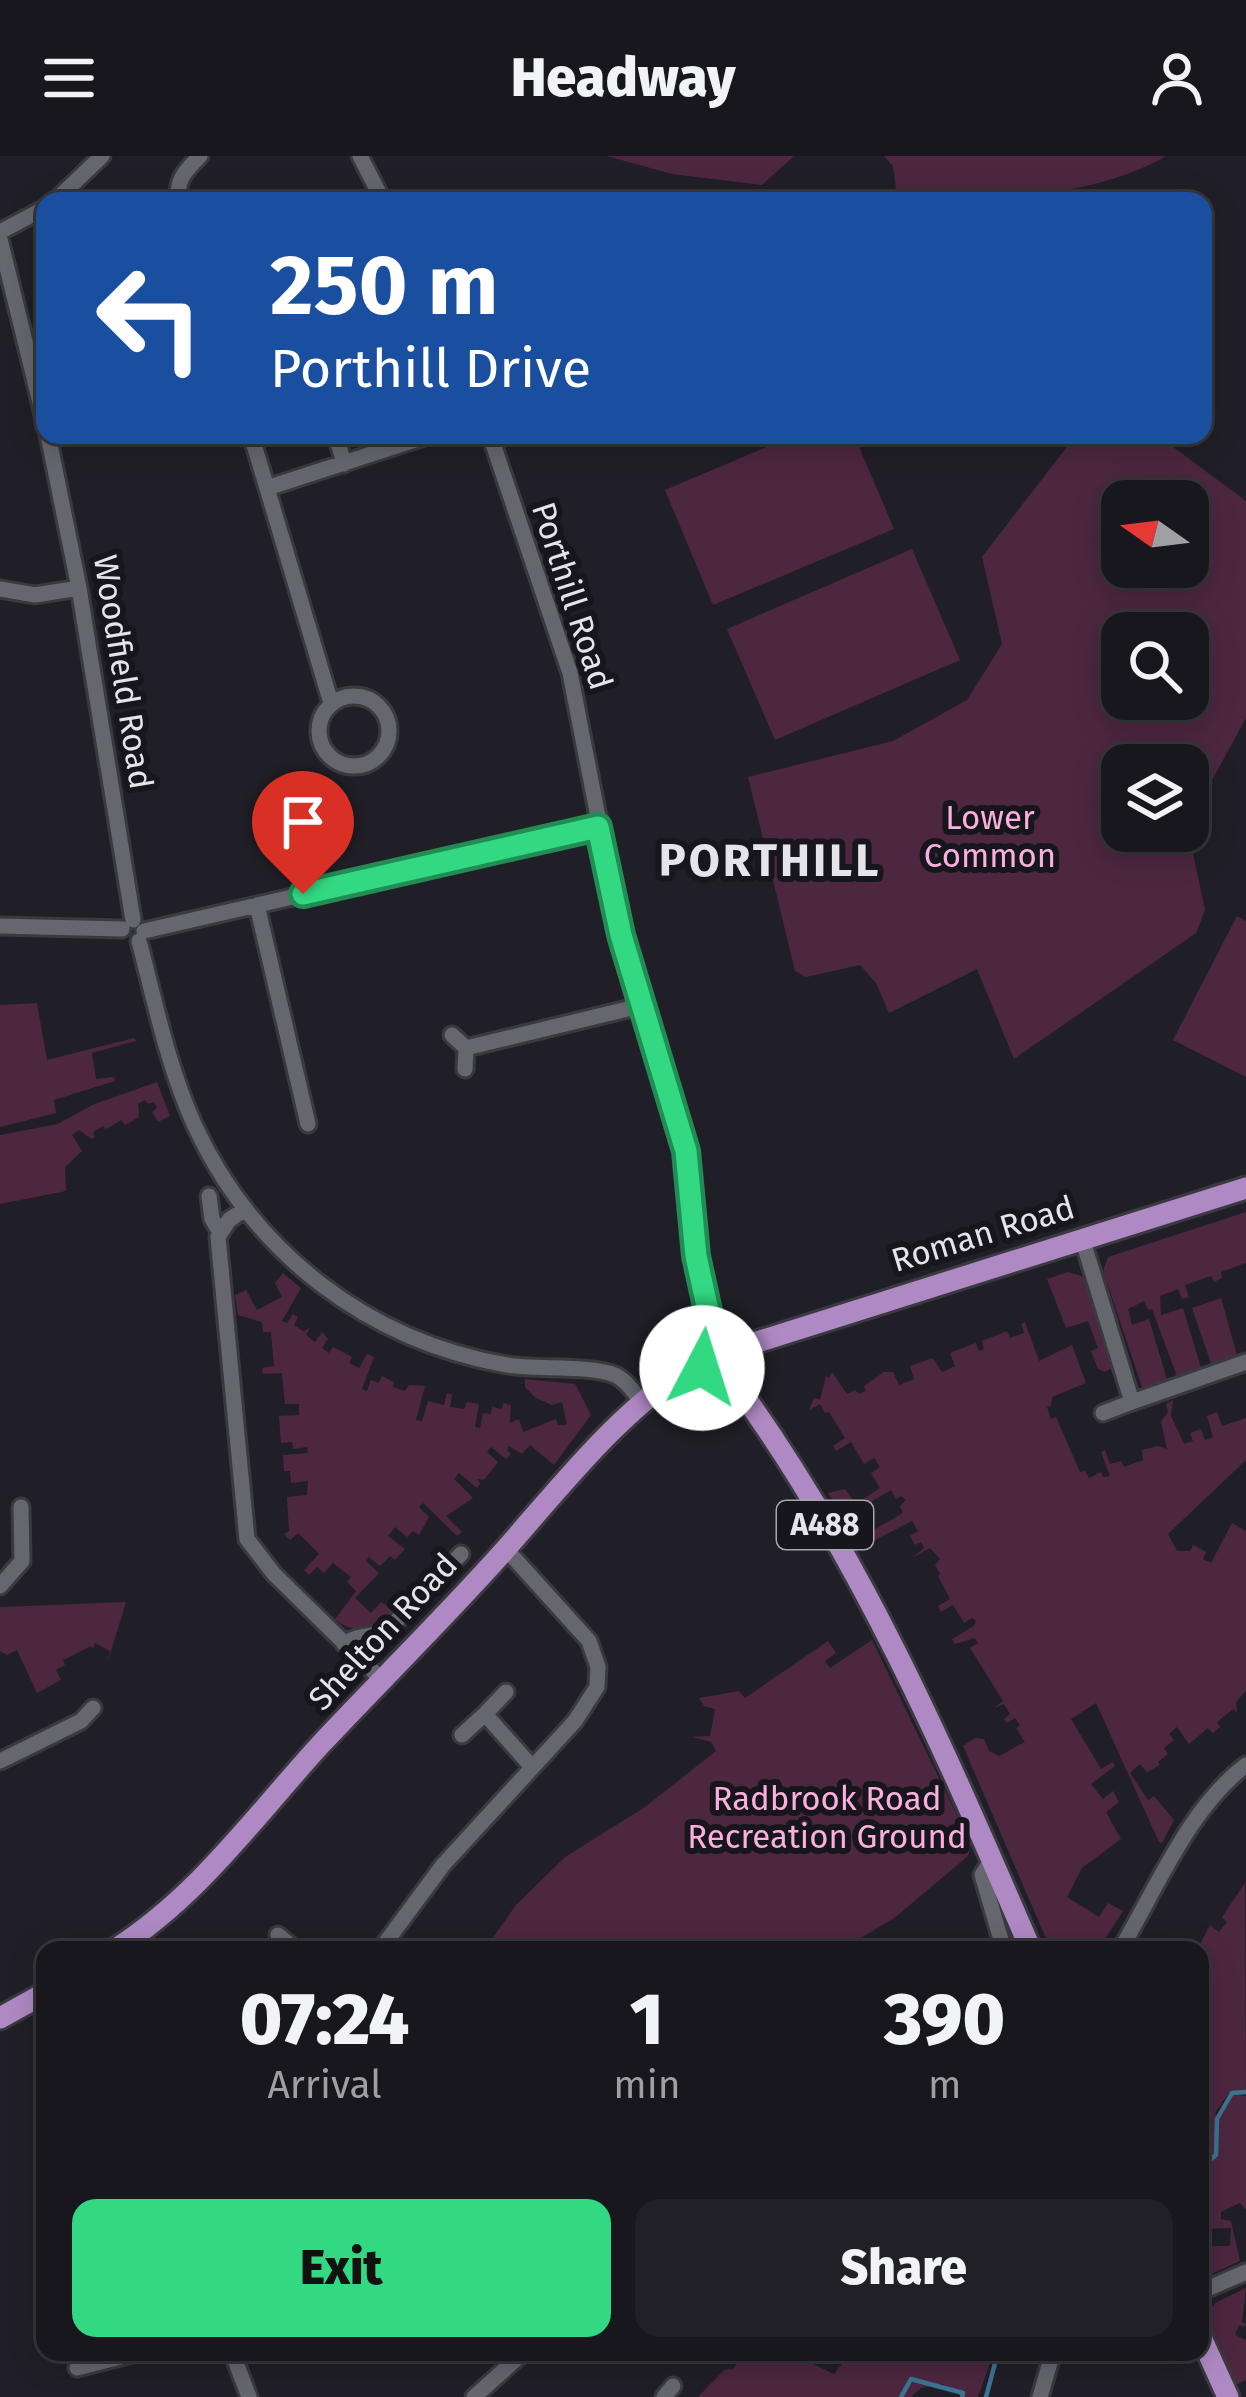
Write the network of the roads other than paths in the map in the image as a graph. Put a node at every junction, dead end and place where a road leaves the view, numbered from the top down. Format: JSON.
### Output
{"nodes":[{"id":1,"x":102,"y":156,"type":"edge"},
{"id":2,"x":200,"y":156,"type":"edge"},
{"id":3,"x":360,"y":156,"type":"edge"},
{"id":4,"x":64,"y":192,"type":"edge"},
{"id":5,"x":177,"y":192,"type":"edge"},
{"id":6,"x":378,"y":192,"type":"edge"},
{"id":7,"x":36,"y":214,"type":"edge"},
{"id":8,"x":0,"y":236,"type":"edge"},
{"id":9,"x":36,"y":386,"type":"edge"},
{"id":10,"x":50,"y":444,"type":"edge"},
{"id":11,"x":254,"y":444,"type":"edge"},
{"id":12,"x":338,"y":444,"type":"edge"},
{"id":13,"x":403,"y":444,"type":"edge"},
{"id":14,"x":493,"y":444,"type":"edge"},
{"id":15,"x":344,"y":464,"type":"junction"},
{"id":16,"x":267,"y":488,"type":"junction"},
{"id":17,"x":80,"y":588,"type":"junction"},
{"id":18,"x":0,"y":589,"type":"edge"},
{"id":19,"x":331,"y":704,"type":"junction"},
{"id":20,"x":598,"y":827,"type":"junction"},
{"id":21,"x":257,"y":905,"type":"junction"},
{"id":22,"x":0,"y":926,"type":"edge"},
{"id":23,"x":135,"y":930,"type":"junction"},
{"id":24,"x":640,"y":1006,"type":"junction"},
{"id":25,"x":452,"y":1034,"type":"dead end"},
{"id":26,"x":466,"y":1048,"type":"junction"},
{"id":27,"x":465,"y":1069,"type":"dead end"},
{"id":28,"x":308,"y":1124,"type":"dead end"},
{"id":29,"x":1246,"y":1188,"type":"edge"},
{"id":30,"x":209,"y":1196,"type":"dead end"},
{"id":31,"x":245,"y":1209,"type":"junction"},
{"id":32,"x":219,"y":1231,"type":"junction"},
{"id":33,"x":1082,"y":1238,"type":"junction"},
{"id":34,"x":714,"y":1338,"type":"junction"},
{"id":35,"x":741,"y":1347,"type":"junction"},
{"id":36,"x":700,"y":1360,"type":"junction"},
{"id":37,"x":1246,"y":1362,"type":"edge"},
{"id":38,"x":732,"y":1379,"type":"junction"},
{"id":39,"x":641,"y":1401,"type":"junction"},
{"id":40,"x":1132,"y":1402,"type":"junction"},
{"id":41,"x":1102,"y":1413,"type":"dead end"},
{"id":42,"x":22,"y":1507,"type":"dead end"},
{"id":43,"x":506,"y":1549,"type":"junction"},
{"id":44,"x":461,"y":1553,"type":"dead end"},
{"id":45,"x":0,"y":1586,"type":"edge"},
{"id":46,"x":344,"y":1644,"type":"junction"},
{"id":47,"x":384,"y":1682,"type":"junction"},
{"id":48,"x":506,"y":1692,"type":"dead end"},
{"id":49,"x":93,"y":1708,"type":"dead end"},
{"id":50,"x":485,"y":1714,"type":"junction"},
{"id":51,"x":462,"y":1736,"type":"dead end"},
{"id":52,"x":0,"y":1761,"type":"edge"},
{"id":53,"x":1246,"y":1765,"type":"edge"},
{"id":54,"x":532,"y":1767,"type":"junction"},
{"id":55,"x":992,"y":1859,"type":"junction"},
{"id":56,"x":278,"y":1935,"type":"dead end"},
{"id":57,"x":126,"y":1941,"type":"edge"},
{"id":58,"x":285,"y":1941,"type":"edge"},
{"id":59,"x":387,"y":1941,"type":"edge"},
{"id":60,"x":1001,"y":1941,"type":"edge"},
{"id":61,"x":1027,"y":1941,"type":"edge"},
{"id":62,"x":1125,"y":1941,"type":"edge"},
{"id":63,"x":36,"y":1998,"type":"edge"},
{"id":64,"x":0,"y":2018,"type":"edge"},
{"id":65,"x":1246,"y":2272,"type":"edge"},
{"id":66,"x":1209,"y":2288,"type":"edge"},
{"id":67,"x":1209,"y":2355,"type":"edge"},
{"id":68,"x":105,"y":2361,"type":"edge"},
{"id":69,"x":235,"y":2361,"type":"edge"},
{"id":70,"x":514,"y":2361,"type":"edge"},
{"id":71,"x":1050,"y":2361,"type":"edge"},
{"id":72,"x":77,"y":2368,"type":"dead end"},
{"id":73,"x":249,"y":2397,"type":"edge"},
{"id":74,"x":474,"y":2397,"type":"edge"},
{"id":75,"x":1040,"y":2397,"type":"edge"},
{"id":76,"x":1228,"y":2397,"type":"edge"}],
"edges":[{"from":1,"to":4,"type":"street"},
{"from":2,"to":5,"type":"street"},
{"from":3,"to":6,"type":"street"},
{"from":7,"to":8,"type":"street"},
{"from":8,"to":9,"type":"street"},
{"from":10,"to":17,"type":"street","name":"Woodfield Road"},
{"from":11,"to":16,"type":"street"},
{"from":12,"to":15,"type":"street"},
{"from":13,"to":15,"type":"street"},
{"from":14,"to":20,"type":"street","name":"Porthill Road"},
{"from":15,"to":16,"type":"street"},
{"from":16,"to":19,"type":"street"},
{"from":17,"to":18,"type":"street"},
{"from":17,"to":23,"type":"street","name":"Woodfield Road"},
{"from":19,"to":19,"type":"street"},
{"from":20,"to":21,"type":"street"},
{"from":20,"to":24,"type":"street","name":"Porthill Road"},
{"from":21,"to":23,"type":"street"},
{"from":21,"to":28,"type":"street"},
{"from":22,"to":23,"type":"street"},
{"from":23,"to":31,"type":"street","name":"Woodfield Road"},
{"from":24,"to":26,"type":"street"},
{"from":24,"to":34,"type":"street","name":"Porthill Road"},
{"from":25,"to":26,"type":"street"},
{"from":26,"to":27,"type":"street"},
{"from":29,"to":33,"type":"main road","name":"Roman Road"},
{"from":30,"to":32,"type":"street"},
{"from":31,"to":32,"type":"street"},
{"from":31,"to":39,"type":"street","name":"Woodfield Road"},
{"from":32,"to":46,"type":"street"},
{"from":33,"to":35,"type":"main road","name":"Roman Road"},
{"from":33,"to":40,"type":"street"},
{"from":34,"to":35,"type":"main road"},
{"from":34,"to":36,"type":"main road"},
{"from":35,"to":38,"type":"main road"},
{"from":36,"to":38,"type":"main road"},
{"from":36,"to":39,"type":"main road","name":"Shelton Road"},
{"from":37,"to":40,"type":"street"},
{"from":38,"to":55,"type":"main road","number":"A488"},
{"from":39,"to":43,"type":"main road","name":"Shelton Road"},
{"from":40,"to":41,"type":"street"},
{"from":42,"to":45,"type":"street"},
{"from":43,"to":47,"type":"main road","name":"Shelton Road"},
{"from":43,"to":54,"type":"street"},
{"from":44,"to":46,"type":"street"},
{"from":46,"to":47,"type":"street"},
{"from":47,"to":57,"type":"main road","name":"Shelton Road"},
{"from":48,"to":50,"type":"street"},
{"from":49,"to":52,"type":"street"},
{"from":50,"to":51,"type":"street"},
{"from":50,"to":54,"type":"street"},
{"from":53,"to":62,"type":"street"},
{"from":54,"to":59,"type":"street"},
{"from":55,"to":60,"type":"street"},
{"from":55,"to":61,"type":"main road","number":"A488"},
{"from":56,"to":58,"type":"street"},
{"from":63,"to":64,"type":"main road"},
{"from":65,"to":66,"type":"street"},
{"from":67,"to":76,"type":"main road"},
{"from":68,"to":72,"type":"street"},
{"from":69,"to":73,"type":"street"},
{"from":70,"to":74,"type":"street"},
{"from":71,"to":75,"type":"street"}]}
